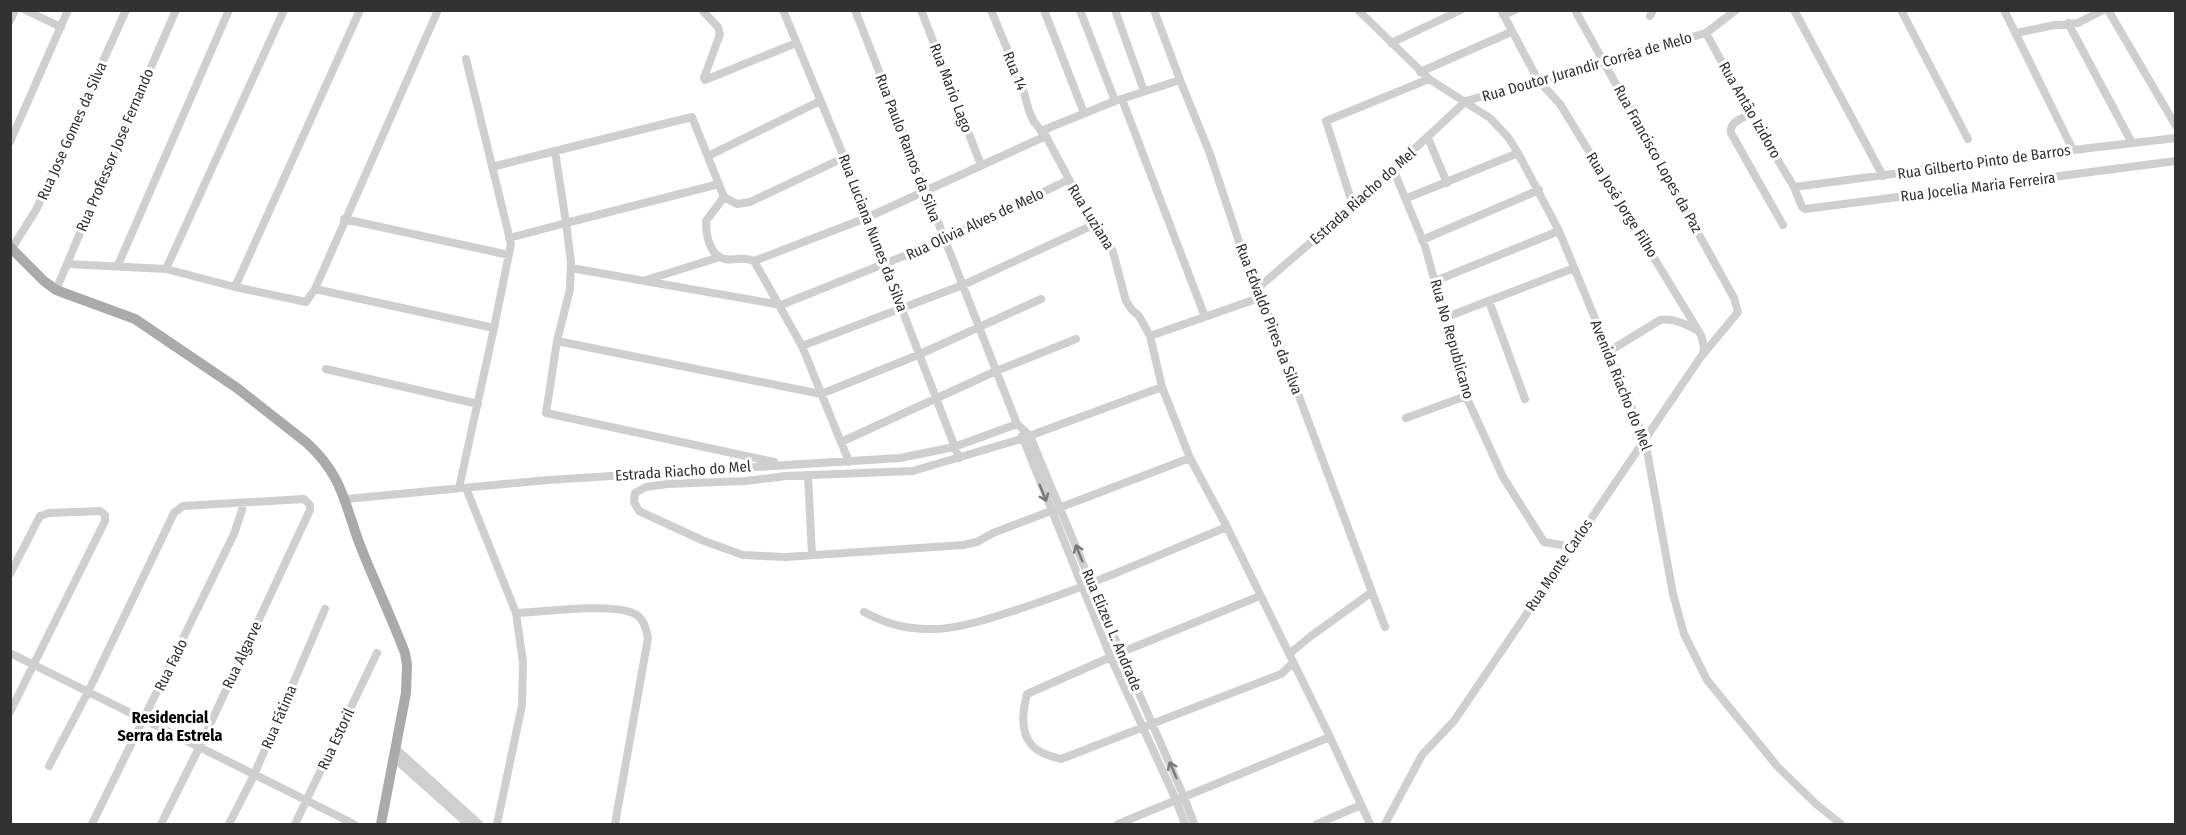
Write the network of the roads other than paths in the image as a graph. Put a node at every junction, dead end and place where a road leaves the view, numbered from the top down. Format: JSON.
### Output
{"nodes":[{"id":1,"x":15,"y":10,"type":"edge"},
{"id":2,"x":25,"y":10,"type":"edge"},
{"id":3,"x":68,"y":10,"type":"edge"},
{"id":4,"x":126,"y":10,"type":"edge"},
{"id":5,"x":176,"y":10,"type":"edge"},
{"id":6,"x":229,"y":10,"type":"edge"},
{"id":7,"x":284,"y":10,"type":"edge"},
{"id":8,"x":360,"y":10,"type":"edge"},
{"id":9,"x":438,"y":10,"type":"edge"},
{"id":10,"x":702,"y":10,"type":"edge"},
{"id":11,"x":783,"y":10,"type":"edge"},
{"id":12,"x":855,"y":10,"type":"edge"},
{"id":13,"x":921,"y":10,"type":"edge"},
{"id":14,"x":991,"y":10,"type":"edge"},
{"id":15,"x":1044,"y":10,"type":"edge"},
{"id":16,"x":1080,"y":10,"type":"edge"},
{"id":17,"x":1115,"y":10,"type":"edge"},
{"id":18,"x":1154,"y":10,"type":"edge"},
{"id":19,"x":1461,"y":10,"type":"edge"},
{"id":20,"x":1515,"y":10,"type":"edge"},
{"id":21,"x":1575,"y":10,"type":"edge"},
{"id":22,"x":1736,"y":10,"type":"edge"},
{"id":23,"x":1794,"y":10,"type":"edge"},
{"id":24,"x":1901,"y":10,"type":"edge"},
{"id":25,"x":2004,"y":10,"type":"edge"},
{"id":26,"x":2103,"y":10,"type":"edge"},
{"id":27,"x":2108,"y":10,"type":"edge"},
{"id":28,"x":1359,"y":11,"type":"edge"},
{"id":29,"x":1502,"y":13,"type":"edge"},
{"id":30,"x":10,"y":21,"type":"edge"},
{"id":31,"x":2068,"y":23,"type":"junction"},
{"id":32,"x":61,"y":27,"type":"junction"},
{"id":33,"x":1511,"y":32,"type":"junction"},
{"id":34,"x":1706,"y":33,"type":"junction"},
{"id":35,"x":2016,"y":33,"type":"junction"},
{"id":36,"x":796,"y":43,"type":"junction"},
{"id":37,"x":1391,"y":43,"type":"junction"},
{"id":38,"x":466,"y":59,"type":"dead end"},
{"id":39,"x":1605,"y":63,"type":"junction"},
{"id":40,"x":1420,"y":72,"type":"junction"},
{"id":41,"x":1429,"y":79,"type":"junction"},
{"id":42,"x":1180,"y":80,"type":"junction"},
{"id":43,"x":1538,"y":80,"type":"junction"},
{"id":44,"x":1144,"y":91,"type":"junction"},
{"id":45,"x":1119,"y":100,"type":"junction"},
{"id":46,"x":820,"y":101,"type":"junction"},
{"id":47,"x":1466,"y":101,"type":"junction"},
{"id":48,"x":1084,"y":113,"type":"junction"},
{"id":49,"x":1750,"y":114,"type":"junction"},
{"id":50,"x":2175,"y":126,"type":"edge"},
{"id":51,"x":1044,"y":134,"type":"junction"},
{"id":52,"x":1428,"y":138,"type":"junction"},
{"id":53,"x":2175,"y":138,"type":"edge"},
{"id":54,"x":1968,"y":139,"type":"dead end"},
{"id":55,"x":10,"y":142,"type":"edge"},
{"id":56,"x":2132,"y":143,"type":"junction"},
{"id":57,"x":2073,"y":150,"type":"junction"},
{"id":58,"x":555,"y":151,"type":"junction"},
{"id":59,"x":1518,"y":153,"type":"junction"},
{"id":60,"x":708,"y":156,"type":"junction"},
{"id":61,"x":843,"y":158,"type":"junction"},
{"id":62,"x":2175,"y":161,"type":"edge"},
{"id":63,"x":981,"y":165,"type":"junction"},
{"id":64,"x":492,"y":167,"type":"junction"},
{"id":65,"x":1393,"y":169,"type":"junction"},
{"id":66,"x":1883,"y":176,"type":"junction"},
{"id":67,"x":1068,"y":180,"type":"junction"},
{"id":68,"x":1447,"y":183,"type":"junction"},
{"id":69,"x":719,"y":184,"type":"junction"},
{"id":70,"x":1794,"y":187,"type":"junction"},
{"id":71,"x":1539,"y":190,"type":"junction"},
{"id":72,"x":925,"y":192,"type":"junction"},
{"id":73,"x":724,"y":197,"type":"junction"},
{"id":74,"x":1407,"y":198,"type":"junction"},
{"id":75,"x":1353,"y":206,"type":"junction"},
{"id":76,"x":867,"y":218,"type":"junction"},
{"id":77,"x":344,"y":219,"type":"junction"},
{"id":78,"x":566,"y":223,"type":"junction"},
{"id":79,"x":1093,"y":225,"type":"junction"},
{"id":80,"x":1782,"y":225,"type":"dead end"},
{"id":81,"x":1559,"y":231,"type":"junction"},
{"id":82,"x":509,"y":238,"type":"junction"},
{"id":83,"x":944,"y":240,"type":"junction"},
{"id":84,"x":1422,"y":240,"type":"junction"},
{"id":85,"x":11,"y":248,"type":"edge"},
{"id":86,"x":509,"y":255,"type":"junction"},
{"id":87,"x":720,"y":257,"type":"junction"},
{"id":88,"x":754,"y":261,"type":"junction"},
{"id":89,"x":67,"y":264,"type":"junction"},
{"id":90,"x":885,"y":264,"type":"junction"},
{"id":91,"x":118,"y":265,"type":"junction"},
{"id":92,"x":571,"y":268,"type":"junction"},
{"id":93,"x":1574,"y":268,"type":"junction"},
{"id":94,"x":166,"y":269,"type":"junction"},
{"id":95,"x":644,"y":281,"type":"junction"},
{"id":96,"x":1435,"y":281,"type":"junction"},
{"id":97,"x":963,"y":285,"type":"junction"},
{"id":98,"x":235,"y":287,"type":"junction"},
{"id":99,"x":315,"y":289,"type":"junction"},
{"id":100,"x":56,"y":290,"type":"junction"},
{"id":101,"x":1260,"y":293,"type":"junction"},
{"id":102,"x":1041,"y":298,"type":"dead end"},
{"id":103,"x":1489,"y":301,"type":"junction"},
{"id":104,"x":781,"y":305,"type":"junction"},
{"id":105,"x":901,"y":309,"type":"junction"},
{"id":106,"x":1738,"y":309,"type":"joint"},
{"id":107,"x":1205,"y":317,"type":"junction"},
{"id":108,"x":1444,"y":318,"type":"junction"},
{"id":109,"x":495,"y":328,"type":"junction"},
{"id":110,"x":978,"y":328,"type":"junction"},
{"id":111,"x":1699,"y":332,"type":"junction"},
{"id":112,"x":1150,"y":336,"type":"junction"},
{"id":113,"x":1076,"y":339,"type":"dead end"},
{"id":114,"x":1715,"y":339,"type":"junction"},
{"id":115,"x":557,"y":341,"type":"junction"},
{"id":116,"x":802,"y":346,"type":"junction"},
{"id":117,"x":1608,"y":352,"type":"junction"},
{"id":118,"x":918,"y":355,"type":"junction"},
{"id":119,"x":1702,"y":355,"type":"junction"},
{"id":120,"x":326,"y":369,"type":"dead end"},
{"id":121,"x":996,"y":371,"type":"junction"},
{"id":122,"x":1162,"y":387,"type":"junction"},
{"id":123,"x":821,"y":394,"type":"junction"},
{"id":124,"x":1466,"y":396,"type":"junction"},
{"id":125,"x":1525,"y":399,"type":"dead end"},
{"id":126,"x":936,"y":400,"type":"junction"},
{"id":127,"x":478,"y":404,"type":"junction"},
{"id":128,"x":1406,"y":418,"type":"dead end"},
{"id":129,"x":1023,"y":432,"type":"junction"},
{"id":130,"x":1645,"y":440,"type":"junction"},
{"id":131,"x":841,"y":442,"type":"junction"},
{"id":132,"x":954,"y":447,"type":"junction"},
{"id":133,"x":959,"y":458,"type":"junction"},
{"id":134,"x":1190,"y":458,"type":"junction"},
{"id":135,"x":849,"y":462,"type":"junction"},
{"id":136,"x":786,"y":465,"type":"junction"},
{"id":137,"x":807,"y":475,"type":"junction"},
{"id":138,"x":462,"y":488,"type":"junction"},
{"id":139,"x":346,"y":499,"type":"junction"},
{"id":140,"x":243,"y":503,"type":"junction"},
{"id":141,"x":1061,"y":508,"type":"junction"},
{"id":142,"x":1051,"y":512,"type":"junction"},
{"id":143,"x":1227,"y":527,"type":"junction"},
{"id":144,"x":1572,"y":547,"type":"junction"},
{"id":145,"x":812,"y":555,"type":"junction"},
{"id":146,"x":10,"y":574,"type":"edge"},
{"id":147,"x":1091,"y":583,"type":"junction"},
{"id":148,"x":1081,"y":587,"type":"junction"},
{"id":149,"x":1372,"y":592,"type":"junction"},
{"id":150,"x":1260,"y":597,"type":"junction"},
{"id":151,"x":325,"y":609,"type":"dead end"},
{"id":152,"x":864,"y":612,"type":"dead end"},
{"id":153,"x":516,"y":613,"type":"junction"},
{"id":154,"x":1385,"y":627,"type":"dead end"},
{"id":155,"x":377,"y":652,"type":"dead end"},
{"id":156,"x":1122,"y":652,"type":"junction"},
{"id":157,"x":10,"y":653,"type":"edge"},
{"id":158,"x":1111,"y":658,"type":"junction"},
{"id":159,"x":1291,"y":658,"type":"junction"},
{"id":160,"x":35,"y":666,"type":"junction"},
{"id":161,"x":88,"y":692,"type":"junction"},
{"id":162,"x":10,"y":712,"type":"edge"},
{"id":163,"x":145,"y":720,"type":"junction"},
{"id":164,"x":1153,"y":723,"type":"junction"},
{"id":165,"x":1142,"y":727,"type":"junction"},
{"id":166,"x":1330,"y":737,"type":"junction"},
{"id":167,"x":199,"y":747,"type":"junction"},
{"id":168,"x":394,"y":752,"type":"junction"},
{"id":169,"x":49,"y":766,"type":"dead end"},
{"id":170,"x":254,"y":775,"type":"junction"},
{"id":171,"x":1180,"y":799,"type":"junction"},
{"id":172,"x":307,"y":801,"type":"junction"},
{"id":173,"x":1361,"y":805,"type":"junction"},
{"id":174,"x":337,"y":821,"type":"edge"},
{"id":175,"x":92,"y":825,"type":"edge"},
{"id":176,"x":161,"y":825,"type":"edge"},
{"id":177,"x":230,"y":825,"type":"edge"},
{"id":178,"x":295,"y":825,"type":"edge"},
{"id":179,"x":354,"y":825,"type":"edge"},
{"id":180,"x":381,"y":825,"type":"edge"},
{"id":181,"x":468,"y":825,"type":"edge"},
{"id":182,"x":479,"y":825,"type":"edge"},
{"id":183,"x":497,"y":825,"type":"edge"},
{"id":184,"x":615,"y":825,"type":"edge"},
{"id":185,"x":1118,"y":825,"type":"edge"},
{"id":186,"x":1185,"y":825,"type":"edge"},
{"id":187,"x":1194,"y":825,"type":"edge"},
{"id":188,"x":1317,"y":825,"type":"edge"},
{"id":189,"x":1370,"y":825,"type":"edge"},
{"id":190,"x":1385,"y":825,"type":"edge"},
{"id":191,"x":1841,"y":825,"type":"edge"}],
"edges":[{"from":1,"to":30,"type":"street"},
{"from":2,"to":32,"type":"street"},
{"from":3,"to":32,"type":"street"},
{"from":4,"to":85,"type":"street","name":"Rua Jose Gomes da Silva"},
{"from":5,"to":89,"type":"street","name":"Rua Professor Jose Fernando"},
{"from":6,"to":91,"type":"street"},
{"from":7,"to":94,"type":"street"},
{"from":8,"to":98,"type":"street"},
{"from":9,"to":77,"type":"street"},
{"from":10,"to":36,"type":"street"},
{"from":11,"to":36,"type":"street","name":"Rua Luciana Nunes da Silva"},
{"from":12,"to":72,"type":"street","name":"Rua Paulo Ramos da Silva"},
{"from":13,"to":63,"type":"street","name":"Rua Mario Lago"},
{"from":14,"to":51,"type":"street","name":"Rua 14"},
{"from":15,"to":48,"type":"street"},
{"from":16,"to":45,"type":"street"},
{"from":17,"to":44,"type":"street"},
{"from":18,"to":42,"type":"street","name":"Rua Edvaldo Pires da Silva"},
{"from":19,"to":37,"type":"street"},
{"from":20,"to":29,"type":"street"},
{"from":21,"to":39,"type":"street","name":"Rua Francisco Lopes da Paz"},
{"from":22,"to":34,"type":"street","name":"Rua Doutor Jurandir Corrêa de Melo"},
{"from":23,"to":66,"type":"street"},
{"from":24,"to":54,"type":"street"},
{"from":25,"to":35,"type":"street"},
{"from":26,"to":31,"type":"street"},
{"from":27,"to":50,"type":"street"},
{"from":28,"to":37,"type":"street","name":"Avenida Riacho do Mel"},
{"from":29,"to":33,"type":"street","name":"Rua José Jorge Filho"},
{"from":31,"to":35,"type":"street"},
{"from":31,"to":56,"type":"street"},
{"from":32,"to":55,"type":"street"},
{"from":33,"to":40,"type":"street"},
{"from":33,"to":43,"type":"street","name":"Rua José Jorge Filho"},
{"from":34,"to":39,"type":"street","name":"Rua Doutor Jurandir Corrêa de Melo"},
{"from":34,"to":49,"type":"street","name":"Rua Antão Izidoro"},
{"from":35,"to":57,"type":"street"},
{"from":36,"to":46,"type":"street","name":"Rua Luciana Nunes da Silva"},
{"from":37,"to":40,"type":"street","name":"Avenida Riacho do Mel"},
{"from":38,"to":64,"type":"street"},
{"from":39,"to":43,"type":"street","name":"Rua Doutor Jurandir Corrêa de Melo"},
{"from":39,"to":106,"type":"street","name":"Rua Francisco Lopes da Paz"},
{"from":40,"to":41,"type":"street","name":"Avenida Riacho do Mel"},
{"from":41,"to":47,"type":"street","name":"Avenida Riacho do Mel"},
{"from":41,"to":75,"type":"street"},
{"from":42,"to":44,"type":"street"},
{"from":42,"to":101,"type":"street","name":"Rua Edvaldo Pires da Silva"},
{"from":43,"to":47,"type":"street","name":"Rua Doutor Jurandir Corrêa de Melo"},
{"from":43,"to":111,"type":"street","name":"Rua José Jorge Filho"},
{"from":44,"to":45,"type":"street"},
{"from":45,"to":48,"type":"street"},
{"from":45,"to":107,"type":"street"},
{"from":46,"to":60,"type":"street"},
{"from":46,"to":61,"type":"street","name":"Rua Luciana Nunes da Silva"},
{"from":47,"to":52,"type":"street","name":"Estrada Riacho do Mel"},
{"from":47,"to":59,"type":"street","name":"Avenida Riacho do Mel"},
{"from":48,"to":51,"type":"street"},
{"from":49,"to":70,"type":"street","name":"Rua Antão Izidoro"},
{"from":49,"to":80,"type":"street"},
{"from":51,"to":63,"type":"street"},
{"from":51,"to":67,"type":"street","name":"Rua Luziana"},
{"from":52,"to":65,"type":"street","name":"Estrada Riacho do Mel"},
{"from":52,"to":68,"type":"street"},
{"from":53,"to":56,"type":"street","name":"Rua Gilberto Pinto de Barros"},
{"from":56,"to":57,"type":"street","name":"Rua Gilberto Pinto de Barros"},
{"from":57,"to":66,"type":"street","name":"Rua Gilberto Pinto de Barros"},
{"from":58,"to":60,"type":"street"},
{"from":58,"to":64,"type":"street"},
{"from":58,"to":78,"type":"street"},
{"from":59,"to":68,"type":"street"},
{"from":59,"to":71,"type":"street","name":"Avenida Riacho do Mel"},
{"from":60,"to":69,"type":"street"},
{"from":61,"to":73,"type":"street"},
{"from":61,"to":76,"type":"street","name":"Rua Luciana Nunes da Silva"},
{"from":62,"to":70,"type":"street","name":"Rua Jocelia Maria Ferreira"},
{"from":63,"to":72,"type":"street"},
{"from":64,"to":82,"type":"street"},
{"from":65,"to":74,"type":"street","name":"Rua No Republicano"},
{"from":65,"to":75,"type":"street","name":"Estrada Riacho do Mel"},
{"from":66,"to":70,"type":"street","name":"Rua Gilberto Pinto de Barros"},
{"from":67,"to":79,"type":"street","name":"Rua Luziana"},
{"from":67,"to":83,"type":"street","name":"Rua Olivia Alves de Melo"},
{"from":68,"to":74,"type":"street"},
{"from":69,"to":73,"type":"street"},
{"from":69,"to":78,"type":"street"},
{"from":71,"to":81,"type":"street","name":"Avenida Riacho do Mel"},
{"from":71,"to":84,"type":"street"},
{"from":72,"to":76,"type":"street"},
{"from":72,"to":83,"type":"street","name":"Rua Paulo Ramos da Silva"},
{"from":73,"to":87,"type":"street"},
{"from":74,"to":84,"type":"street","name":"Rua No Republicano"},
{"from":75,"to":101,"type":"street","name":"Estrada Riacho do Mel"},
{"from":76,"to":88,"type":"street"},
{"from":76,"to":90,"type":"street","name":"Rua Luciana Nunes da Silva"},
{"from":77,"to":86,"type":"street"},
{"from":77,"to":99,"type":"street"},
{"from":78,"to":82,"type":"street"},
{"from":78,"to":92,"type":"street"},
{"from":79,"to":97,"type":"street"},
{"from":79,"to":112,"type":"street","name":"Rua Luziana"},
{"from":81,"to":93,"type":"street","name":"Avenida Riacho do Mel"},
{"from":81,"to":96,"type":"street"},
{"from":82,"to":86,"type":"street"},
{"from":83,"to":90,"type":"street","name":"Rua Olivia Alves de Melo"},
{"from":83,"to":97,"type":"street","name":"Rua Paulo Ramos da Silva"},
{"from":84,"to":96,"type":"street","name":"Rua No Republicano"},
{"from":85,"to":100,"type":"main road"},
{"from":86,"to":109,"type":"street"},
{"from":87,"to":88,"type":"street"},
{"from":87,"to":95,"type":"street"},
{"from":88,"to":104,"type":"street"},
{"from":89,"to":91,"type":"street"},
{"from":89,"to":100,"type":"street","name":"Rua Professor Jose Fernando"},
{"from":90,"to":104,"type":"street","name":"Rua Olivia Alves de Melo"},
{"from":90,"to":105,"type":"street","name":"Rua Luciana Nunes da Silva"},
{"from":91,"to":94,"type":"street"},
{"from":92,"to":95,"type":"street"},
{"from":92,"to":115,"type":"street"},
{"from":93,"to":103,"type":"street"},
{"from":93,"to":117,"type":"street","name":"Avenida Riacho do Mel"},
{"from":94,"to":98,"type":"street"},
{"from":95,"to":104,"type":"street"},
{"from":96,"to":108,"type":"street","name":"Rua No Republicano"},
{"from":97,"to":105,"type":"street"},
{"from":97,"to":110,"type":"street","name":"Rua Paulo Ramos da Silva"},
{"from":98,"to":99,"type":"street"},
{"from":99,"to":109,"type":"street"},
{"from":100,"to":139,"type":"main road"},
{"from":101,"to":107,"type":"street","name":"Estrada Riacho do Mel"},
{"from":101,"to":149,"type":"street","name":"Rua Edvaldo Pires da Silva"},
{"from":102,"to":110,"type":"street"},
{"from":103,"to":108,"type":"street"},
{"from":103,"to":125,"type":"street"},
{"from":104,"to":116,"type":"street"},
{"from":105,"to":116,"type":"street"},
{"from":105,"to":118,"type":"street","name":"Rua Luciana Nunes da Silva"},
{"from":106,"to":114,"type":"street","name":"Rua Monte Carlos"},
{"from":107,"to":112,"type":"street","name":"Estrada Riacho do Mel"},
{"from":108,"to":124,"type":"street","name":"Rua No Republicano"},
{"from":109,"to":127,"type":"street"},
{"from":110,"to":118,"type":"street"},
{"from":110,"to":121,"type":"street","name":"Rua Paulo Ramos da Silva"},
{"from":111,"to":114,"type":"street"},
{"from":111,"to":117,"type":"street"},
{"from":111,"to":119,"type":"street","name":"Rua José Jorge Filho"},
{"from":112,"to":122,"type":"street"},
{"from":113,"to":121,"type":"street"},
{"from":114,"to":119,"type":"street","name":"Rua Monte Carlos"},
{"from":115,"to":123,"type":"street"},
{"from":115,"to":136,"type":"street"},
{"from":116,"to":123,"type":"street"},
{"from":117,"to":130,"type":"street","name":"Avenida Riacho do Mel"},
{"from":118,"to":123,"type":"street"},
{"from":118,"to":126,"type":"street","name":"Rua Luciana Nunes da Silva"},
{"from":119,"to":130,"type":"street","name":"Rua Monte Carlos"},
{"from":120,"to":127,"type":"street"},
{"from":121,"to":126,"type":"street"},
{"from":121,"to":129,"type":"street","name":"Rua Paulo Ramos da Silva"},
{"from":122,"to":129,"type":"street","name":"Estrada Riacho do Mel"},
{"from":122,"to":134,"type":"street"},
{"from":123,"to":131,"type":"street"},
{"from":124,"to":128,"type":"street"},
{"from":124,"to":144,"type":"street","name":"Rua No Republicano"},
{"from":126,"to":131,"type":"street"},
{"from":126,"to":132,"type":"street","name":"Rua Luciana Nunes da Silva"},
{"from":127,"to":138,"type":"street"},
{"from":129,"to":132,"type":"street","name":"Estrada Riacho do Mel"},
{"from":129,"to":133,"type":"street","name":"Estrada Riacho do Mel"},
{"from":129,"to":141,"type":"street","name":"Rua Elizeu L. Andrade"},
{"from":129,"to":142,"type":"street","name":"Rua Elizeu L. Andrade","one_way":true},
{"from":130,"to":144,"type":"street","name":"Rua Monte Carlos"},
{"from":130,"to":191,"type":"street","name":"Avenida Riacho do Mel"},
{"from":131,"to":135,"type":"street"},
{"from":132,"to":133,"type":"street","name":"Rua Luciana Nunes da Silva"},
{"from":132,"to":135,"type":"street","name":"Estrada Riacho do Mel"},
{"from":133,"to":137,"type":"street","name":"Estrada Riacho do Mel"},
{"from":134,"to":141,"type":"street"},
{"from":134,"to":143,"type":"street"},
{"from":135,"to":136,"type":"street","name":"Estrada Riacho do Mel"},
{"from":136,"to":138,"type":"street","name":"Estrada Riacho do Mel"},
{"from":137,"to":145,"type":"street"},
{"from":137,"to":145,"type":"street","name":"Estrada Riacho do Mel"},
{"from":138,"to":139,"type":"street","name":"Estrada Riacho do Mel"},
{"from":138,"to":153,"type":"street"},
{"from":139,"to":168,"type":"main road"},
{"from":140,"to":161,"type":"street"},
{"from":140,"to":163,"type":"street","name":"Rua Fado"},
{"from":140,"to":167,"type":"street","name":"Rua Algarve"},
{"from":141,"to":142,"type":"street"},
{"from":147,"to":141,"type":"street","name":"Rua Elizeu L. Andrade","one_way":true},
{"from":142,"to":145,"type":"street"},
{"from":142,"to":148,"type":"street","name":"Rua Elizeu L. Andrade"},
{"from":143,"to":147,"type":"street"},
{"from":143,"to":150,"type":"street"},
{"from":144,"to":190,"type":"street","name":"Rua Monte Carlos"},
{"from":146,"to":160,"type":"street"},
{"from":147,"to":148,"type":"street"},
{"from":147,"to":156,"type":"street","name":"Rua Elizeu L. Andrade"},
{"from":148,"to":152,"type":"street"},
{"from":148,"to":158,"type":"street","name":"Rua Elizeu L. Andrade"},
{"from":149,"to":154,"type":"street","name":"Rua Edvaldo Pires da Silva"},
{"from":149,"to":159,"type":"street"},
{"from":150,"to":156,"type":"street"},
{"from":150,"to":159,"type":"street"},
{"from":151,"to":170,"type":"street","name":"Rua Fátima"},
{"from":153,"to":183,"type":"street"},
{"from":153,"to":184,"type":"street"},
{"from":155,"to":172,"type":"street","name":"Rua Estoril"},
{"from":156,"to":158,"type":"street"},
{"from":156,"to":164,"type":"street","name":"Rua Elizeu L. Andrade"},
{"from":157,"to":160,"type":"street"},
{"from":158,"to":165,"type":"street","name":"Rua Elizeu L. Andrade"},
{"from":158,"to":165,"type":"street"},
{"from":159,"to":164,"type":"street"},
{"from":159,"to":166,"type":"street"},
{"from":160,"to":161,"type":"street"},
{"from":160,"to":162,"type":"street"},
{"from":161,"to":163,"type":"street"},
{"from":161,"to":169,"type":"street"},
{"from":163,"to":167,"type":"street"},
{"from":163,"to":175,"type":"street","name":"Rua Fado"},
{"from":164,"to":165,"type":"street"},
{"from":171,"to":164,"type":"street","name":"Rua Elizeu L. Andrade","one_way":true},
{"from":165,"to":171,"type":"street","name":"Rua Elizeu L. Andrade"},
{"from":166,"to":171,"type":"street"},
{"from":166,"to":173,"type":"street"},
{"from":167,"to":170,"type":"street"},
{"from":167,"to":176,"type":"street","name":"Rua Algarve"},
{"from":168,"to":180,"type":"main road"},
{"from":168,"to":181,"type":"street"},
{"from":168,"to":182,"type":"street"},
{"from":170,"to":172,"type":"street"},
{"from":170,"to":177,"type":"street","name":"Rua Fátima"},
{"from":171,"to":185,"type":"street"},
{"from":171,"to":186,"type":"street","name":"Rua Elizeu L. Andrade"},
{"from":171,"to":187,"type":"street","name":"Rua Elizeu L. Andrade"},
{"from":172,"to":174,"type":"street"},
{"from":172,"to":178,"type":"street","name":"Rua Estoril"},
{"from":173,"to":188,"type":"street"},
{"from":173,"to":189,"type":"street"},
{"from":174,"to":179,"type":"street"}]}
